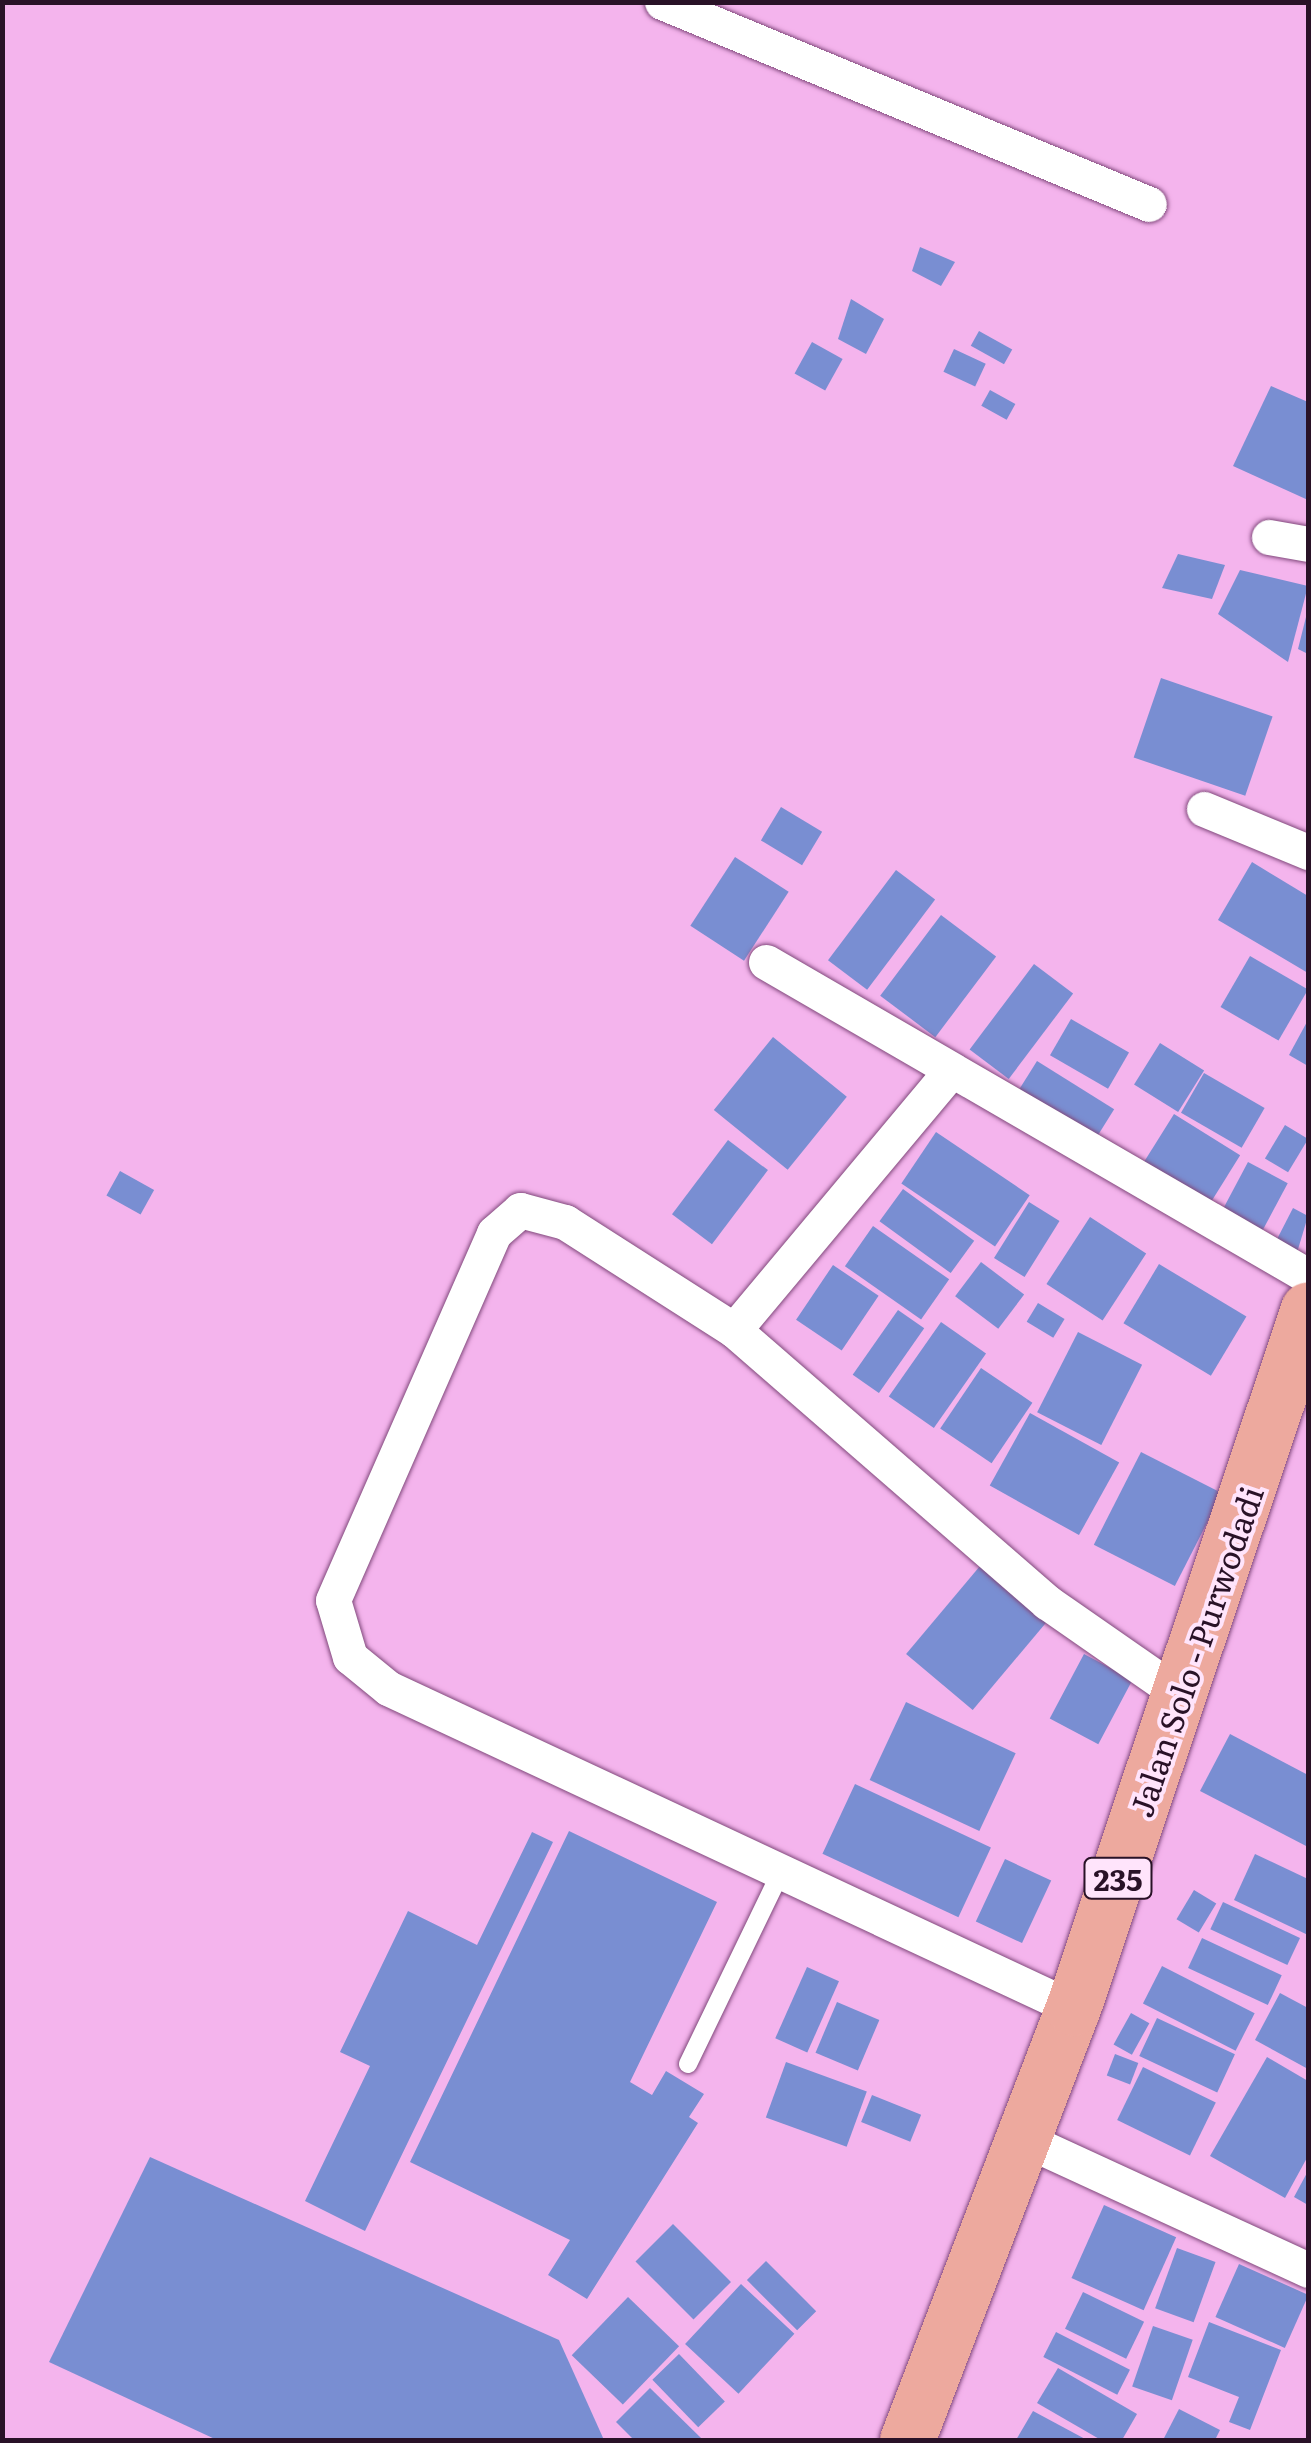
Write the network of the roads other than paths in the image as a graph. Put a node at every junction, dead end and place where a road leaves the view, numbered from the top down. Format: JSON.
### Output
{"nodes":[{"id":1,"x":662,"y":2,"type":"edge"},
{"id":2,"x":1149,"y":204,"type":"dead end"},
{"id":3,"x":1269,"y":537,"type":"dead end"},
{"id":4,"x":1308,"y":544,"type":"edge"},
{"id":5,"x":1204,"y":809,"type":"dead end"},
{"id":6,"x":1308,"y":852,"type":"edge"},
{"id":7,"x":766,"y":962,"type":"dead end"},
{"id":8,"x":950,"y":1072,"type":"junction"},
{"id":9,"x":1308,"y":1276,"type":"edge"},
{"id":10,"x":1308,"y":1309,"type":"edge"},
{"id":11,"x":734,"y":1330,"type":"junction"},
{"id":12,"x":1182,"y":1695,"type":"junction"},
{"id":13,"x":780,"y":1874,"type":"junction"},
{"id":14,"x":1074,"y":2008,"type":"junction"},
{"id":15,"x":688,"y":2064,"type":"dead end"},
{"id":16,"x":1019,"y":2137,"type":"junction"},
{"id":17,"x":1308,"y":2270,"type":"edge"},
{"id":18,"x":907,"y":2440,"type":"edge"}],
"edges":[{"from":1,"to":2,"type":"street"},
{"from":3,"to":4,"type":"street"},
{"from":5,"to":6,"type":"street"},
{"from":7,"to":8,"type":"street"},
{"from":8,"to":9,"type":"street"},
{"from":8,"to":11,"type":"street"},
{"from":10,"to":12,"type":"main road","name":"Jalan Solo - Purwodadi","number":"235"},
{"from":11,"to":12,"type":"street"},
{"from":11,"to":13,"type":"street"},
{"from":12,"to":14,"type":"main road","name":"Jalan Solo - Purwodadi","number":"235"},
{"from":13,"to":14,"type":"street"},
{"from":13,"to":15,"type":"lane"},
{"from":14,"to":16,"type":"main road","name":"Jalan Solo - Purwodadi","number":"235"},
{"from":16,"to":17,"type":"street"},
{"from":16,"to":18,"type":"main road","name":"Jalan Solo - Purwodadi","number":"235"}]}
